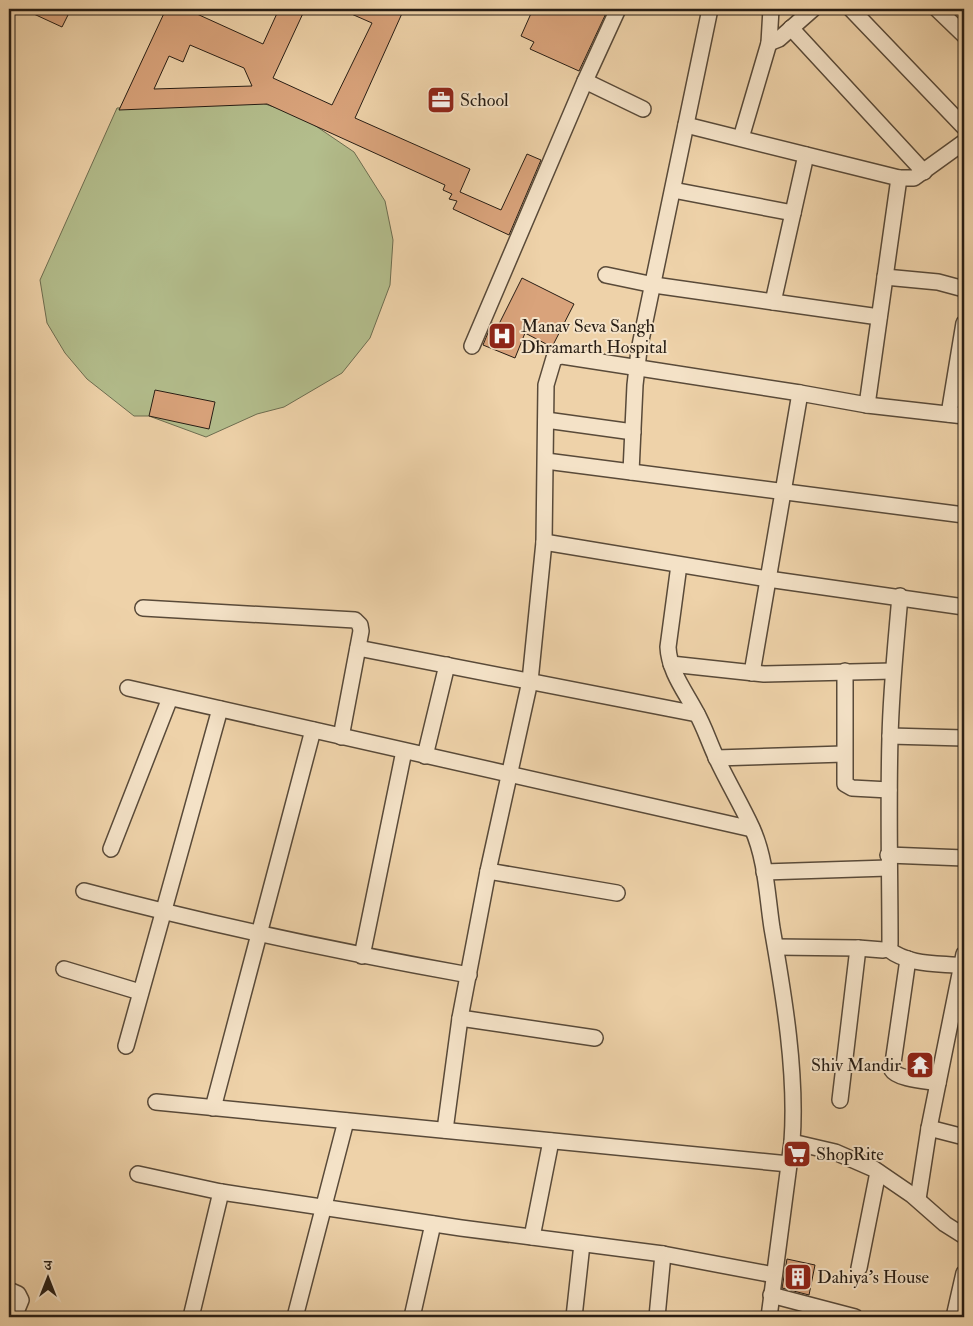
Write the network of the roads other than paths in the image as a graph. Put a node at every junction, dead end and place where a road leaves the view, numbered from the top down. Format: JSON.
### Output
{"nodes":[{"id":1,"x":618,"y":9,"type":"edge"},
{"id":2,"x":710,"y":9,"type":"edge"},
{"id":3,"x":772,"y":9,"type":"edge"},
{"id":4,"x":812,"y":9,"type":"edge"},
{"id":5,"x":851,"y":9,"type":"edge"},
{"id":6,"x":937,"y":9,"type":"edge"},
{"id":7,"x":791,"y":28,"type":"junction"},
{"id":8,"x":964,"y":35,"type":"edge"},
{"id":9,"x":768,"y":43,"type":"junction"},
{"id":10,"x":586,"y":81,"type":"junction"},
{"id":11,"x":643,"y":109,"type":"dead end"},
{"id":12,"x":686,"y":125,"type":"junction"},
{"id":13,"x":964,"y":127,"type":"edge"},
{"id":14,"x":741,"y":138,"type":"junction"},
{"id":15,"x":962,"y":148,"type":"edge"},
{"id":16,"x":806,"y":155,"type":"junction"},
{"id":17,"x":924,"y":172,"type":"junction"},
{"id":18,"x":899,"y":178,"type":"junction"},
{"id":19,"x":673,"y":190,"type":"junction"},
{"id":20,"x":793,"y":214,"type":"junction"},
{"id":21,"x":606,"y":275,"type":"dead end"},
{"id":22,"x":885,"y":277,"type":"junction"},
{"id":23,"x":654,"y":285,"type":"junction"},
{"id":24,"x":964,"y":289,"type":"edge"},
{"id":25,"x":772,"y":302,"type":"junction"},
{"id":26,"x":879,"y":317,"type":"junction"},
{"id":27,"x":964,"y":323,"type":"edge"},
{"id":28,"x":472,"y":346,"type":"dead end"},
{"id":29,"x":636,"y":368,"type":"junction"},
{"id":30,"x":800,"y":393,"type":"junction"},
{"id":31,"x":867,"y":405,"type":"junction"},
{"id":32,"x":957,"y":415,"type":"edge"},
{"id":33,"x":546,"y":420,"type":"junction"},
{"id":34,"x":633,"y":432,"type":"junction"},
{"id":35,"x":546,"y":461,"type":"junction"},
{"id":36,"x":631,"y":472,"type":"junction"},
{"id":37,"x":784,"y":490,"type":"junction"},
{"id":38,"x":964,"y":515,"type":"edge"},
{"id":39,"x":544,"y":542,"type":"junction"},
{"id":40,"x":679,"y":565,"type":"junction"},
{"id":41,"x":768,"y":579,"type":"junction"},
{"id":42,"x":900,"y":596,"type":"junction"},
{"id":43,"x":964,"y":607,"type":"edge"},
{"id":44,"x":143,"y":608,"type":"dead end"},
{"id":45,"x":358,"y":648,"type":"junction"},
{"id":46,"x":671,"y":664,"type":"junction"},
{"id":47,"x":447,"y":665,"type":"junction"},
{"id":48,"x":846,"y":671,"type":"junction"},
{"id":49,"x":893,"y":672,"type":"junction"},
{"id":50,"x":752,"y":673,"type":"junction"},
{"id":51,"x":530,"y":681,"type":"junction"},
{"id":52,"x":128,"y":688,"type":"dead end"},
{"id":53,"x":170,"y":698,"type":"junction"},
{"id":54,"x":220,"y":709,"type":"junction"},
{"id":55,"x":697,"y":714,"type":"junction"},
{"id":56,"x":313,"y":730,"type":"junction"},
{"id":57,"x":890,"y":736,"type":"junction"},
{"id":58,"x":341,"y":737,"type":"junction"},
{"id":59,"x":964,"y":738,"type":"edge"},
{"id":60,"x":404,"y":751,"type":"junction"},
{"id":61,"x":844,"y":754,"type":"junction"},
{"id":62,"x":425,"y":756,"type":"junction"},
{"id":63,"x":716,"y":758,"type":"junction"},
{"id":64,"x":509,"y":775,"type":"junction"},
{"id":65,"x":889,"y":790,"type":"junction"},
{"id":66,"x":752,"y":830,"type":"junction"},
{"id":67,"x":111,"y":849,"type":"dead end"},
{"id":68,"x":964,"y":858,"type":"edge"},
{"id":69,"x":888,"y":862,"type":"junction"},
{"id":70,"x":488,"y":871,"type":"junction"},
{"id":71,"x":764,"y":872,"type":"junction"},
{"id":72,"x":84,"y":891,"type":"dead end"},
{"id":73,"x":617,"y":893,"type":"dead end"},
{"id":74,"x":162,"y":912,"type":"junction"},
{"id":75,"x":259,"y":933,"type":"junction"},
{"id":76,"x":776,"y":947,"type":"junction"},
{"id":77,"x":858,"y":948,"type":"junction"},
{"id":78,"x":888,"y":948,"type":"junction"},
{"id":79,"x":362,"y":956,"type":"junction"},
{"id":80,"x":908,"y":959,"type":"junction"},
{"id":81,"x":964,"y":962,"type":"edge"},
{"id":82,"x":64,"y":969,"type":"dead end"},
{"id":83,"x":469,"y":975,"type":"junction"},
{"id":84,"x":140,"y":992,"type":"junction"},
{"id":85,"x":460,"y":1018,"type":"junction"},
{"id":86,"x":594,"y":1038,"type":"dead end"},
{"id":87,"x":126,"y":1046,"type":"dead end"},
{"id":88,"x":938,"y":1083,"type":"junction"},
{"id":89,"x":840,"y":1100,"type":"dead end"},
{"id":90,"x":156,"y":1102,"type":"dead end"},
{"id":91,"x":213,"y":1108,"type":"junction"},
{"id":92,"x":346,"y":1121,"type":"junction"},
{"id":93,"x":929,"y":1128,"type":"junction"},
{"id":94,"x":445,"y":1130,"type":"junction"},
{"id":95,"x":964,"y":1137,"type":"edge"},
{"id":96,"x":551,"y":1141,"type":"junction"},
{"id":97,"x":792,"y":1142,"type":"junction"},
{"id":98,"x":789,"y":1164,"type":"junction"},
{"id":99,"x":878,"y":1172,"type":"junction"},
{"id":100,"x":138,"y":1174,"type":"dead end"},
{"id":101,"x":221,"y":1192,"type":"junction"},
{"id":102,"x":918,"y":1199,"type":"junction"},
{"id":103,"x":322,"y":1208,"type":"junction"},
{"id":104,"x":433,"y":1224,"type":"junction"},
{"id":105,"x":964,"y":1236,"type":"edge"},
{"id":106,"x":532,"y":1237,"type":"junction"},
{"id":107,"x":582,"y":1244,"type":"junction"},
{"id":108,"x":663,"y":1254,"type":"junction"},
{"id":109,"x":859,"y":1268,"type":"dead end"},
{"id":110,"x":964,"y":1273,"type":"edge"},
{"id":111,"x":774,"y":1276,"type":"junction"},
{"id":112,"x":9,"y":1290,"type":"edge"},
{"id":113,"x":771,"y":1295,"type":"junction"},
{"id":114,"x":14,"y":1317,"type":"edge"},
{"id":115,"x":191,"y":1317,"type":"edge"},
{"id":116,"x":295,"y":1317,"type":"edge"},
{"id":117,"x":412,"y":1317,"type":"edge"},
{"id":118,"x":574,"y":1317,"type":"edge"},
{"id":119,"x":659,"y":1317,"type":"edge"},
{"id":120,"x":769,"y":1317,"type":"edge"},
{"id":121,"x":855,"y":1317,"type":"edge"},
{"id":122,"x":954,"y":1317,"type":"edge"}],
"edges":[{"from":1,"to":10,"type":"street"},
{"from":2,"to":12,"type":"street"},
{"from":3,"to":9,"type":"street"},
{"from":4,"to":7,"type":"street"},
{"from":5,"to":13,"type":"street"},
{"from":6,"to":8,"type":"street"},
{"from":7,"to":9,"type":"street"},
{"from":7,"to":17,"type":"street"},
{"from":9,"to":14,"type":"street"},
{"from":10,"to":11,"type":"street"},
{"from":10,"to":28,"type":"street"},
{"from":12,"to":14,"type":"street"},
{"from":12,"to":19,"type":"street"},
{"from":14,"to":16,"type":"street"},
{"from":15,"to":17,"type":"street"},
{"from":16,"to":18,"type":"street"},
{"from":16,"to":20,"type":"street"},
{"from":17,"to":18,"type":"street"},
{"from":18,"to":22,"type":"street"},
{"from":19,"to":20,"type":"street"},
{"from":19,"to":23,"type":"street"},
{"from":20,"to":25,"type":"street"},
{"from":21,"to":23,"type":"street"},
{"from":22,"to":24,"type":"street"},
{"from":22,"to":26,"type":"street"},
{"from":23,"to":25,"type":"street"},
{"from":23,"to":29,"type":"street"},
{"from":25,"to":26,"type":"street"},
{"from":26,"to":31,"type":"street"},
{"from":27,"to":32,"type":"street"},
{"from":29,"to":30,"type":"street"},
{"from":29,"to":33,"type":"street"},
{"from":29,"to":34,"type":"street"},
{"from":30,"to":31,"type":"street"},
{"from":30,"to":37,"type":"street"},
{"from":31,"to":32,"type":"street"},
{"from":33,"to":34,"type":"street"},
{"from":33,"to":35,"type":"street"},
{"from":34,"to":36,"type":"street"},
{"from":35,"to":36,"type":"street"},
{"from":35,"to":39,"type":"street"},
{"from":36,"to":37,"type":"street"},
{"from":37,"to":38,"type":"street"},
{"from":37,"to":41,"type":"street"},
{"from":39,"to":40,"type":"street"},
{"from":39,"to":51,"type":"street"},
{"from":40,"to":41,"type":"street"},
{"from":40,"to":46,"type":"street"},
{"from":41,"to":42,"type":"street"},
{"from":41,"to":50,"type":"street"},
{"from":42,"to":43,"type":"street"},
{"from":42,"to":49,"type":"street"},
{"from":44,"to":45,"type":"street"},
{"from":45,"to":47,"type":"street"},
{"from":45,"to":58,"type":"street"},
{"from":46,"to":50,"type":"street"},
{"from":46,"to":55,"type":"street"},
{"from":47,"to":51,"type":"street"},
{"from":47,"to":62,"type":"street"},
{"from":48,"to":49,"type":"street"},
{"from":48,"to":50,"type":"street"},
{"from":48,"to":61,"type":"street"},
{"from":49,"to":57,"type":"street"},
{"from":51,"to":55,"type":"street"},
{"from":51,"to":64,"type":"street"},
{"from":52,"to":53,"type":"street"},
{"from":53,"to":54,"type":"street"},
{"from":53,"to":67,"type":"street"},
{"from":54,"to":56,"type":"street"},
{"from":54,"to":74,"type":"street"},
{"from":55,"to":63,"type":"street"},
{"from":56,"to":58,"type":"street"},
{"from":56,"to":75,"type":"street"},
{"from":57,"to":59,"type":"street"},
{"from":57,"to":65,"type":"street"},
{"from":58,"to":60,"type":"street"},
{"from":60,"to":62,"type":"street"},
{"from":60,"to":79,"type":"street"},
{"from":61,"to":63,"type":"street"},
{"from":61,"to":65,"type":"street"},
{"from":62,"to":64,"type":"street"},
{"from":63,"to":66,"type":"street"},
{"from":64,"to":66,"type":"street"},
{"from":64,"to":70,"type":"street"},
{"from":65,"to":69,"type":"street"},
{"from":66,"to":71,"type":"street"},
{"from":68,"to":69,"type":"street"},
{"from":69,"to":71,"type":"street"},
{"from":69,"to":78,"type":"street"},
{"from":70,"to":73,"type":"street"},
{"from":70,"to":83,"type":"street"},
{"from":71,"to":76,"type":"street"},
{"from":72,"to":74,"type":"street"},
{"from":74,"to":75,"type":"street"},
{"from":74,"to":84,"type":"street"},
{"from":75,"to":79,"type":"street"},
{"from":75,"to":91,"type":"street"},
{"from":76,"to":77,"type":"street"},
{"from":76,"to":97,"type":"street"},
{"from":77,"to":78,"type":"street"},
{"from":77,"to":89,"type":"street"},
{"from":78,"to":80,"type":"street"},
{"from":79,"to":83,"type":"street"},
{"from":80,"to":81,"type":"street"},
{"from":80,"to":88,"type":"street"},
{"from":81,"to":88,"type":"street"},
{"from":82,"to":84,"type":"street"},
{"from":83,"to":85,"type":"street"},
{"from":84,"to":87,"type":"street"},
{"from":85,"to":86,"type":"street"},
{"from":85,"to":94,"type":"street"},
{"from":88,"to":93,"type":"street"},
{"from":90,"to":91,"type":"street"},
{"from":91,"to":92,"type":"street"},
{"from":92,"to":94,"type":"street"},
{"from":92,"to":103,"type":"street"},
{"from":93,"to":95,"type":"street"},
{"from":93,"to":102,"type":"street"},
{"from":94,"to":96,"type":"street"},
{"from":96,"to":98,"type":"street"},
{"from":96,"to":106,"type":"street"},
{"from":97,"to":98,"type":"street"},
{"from":97,"to":99,"type":"street"},
{"from":98,"to":111,"type":"street"},
{"from":99,"to":102,"type":"street"},
{"from":99,"to":109,"type":"street"},
{"from":100,"to":101,"type":"street"},
{"from":101,"to":103,"type":"street"},
{"from":101,"to":115,"type":"street"},
{"from":102,"to":105,"type":"street"},
{"from":103,"to":104,"type":"street"},
{"from":103,"to":116,"type":"street"},
{"from":104,"to":106,"type":"street"},
{"from":104,"to":117,"type":"street"},
{"from":106,"to":107,"type":"street"},
{"from":107,"to":108,"type":"street"},
{"from":107,"to":118,"type":"street"},
{"from":108,"to":111,"type":"street"},
{"from":108,"to":119,"type":"street"},
{"from":110,"to":122,"type":"street"},
{"from":111,"to":113,"type":"street"},
{"from":112,"to":114,"type":"street"},
{"from":113,"to":120,"type":"street"},
{"from":113,"to":121,"type":"street"}]}
